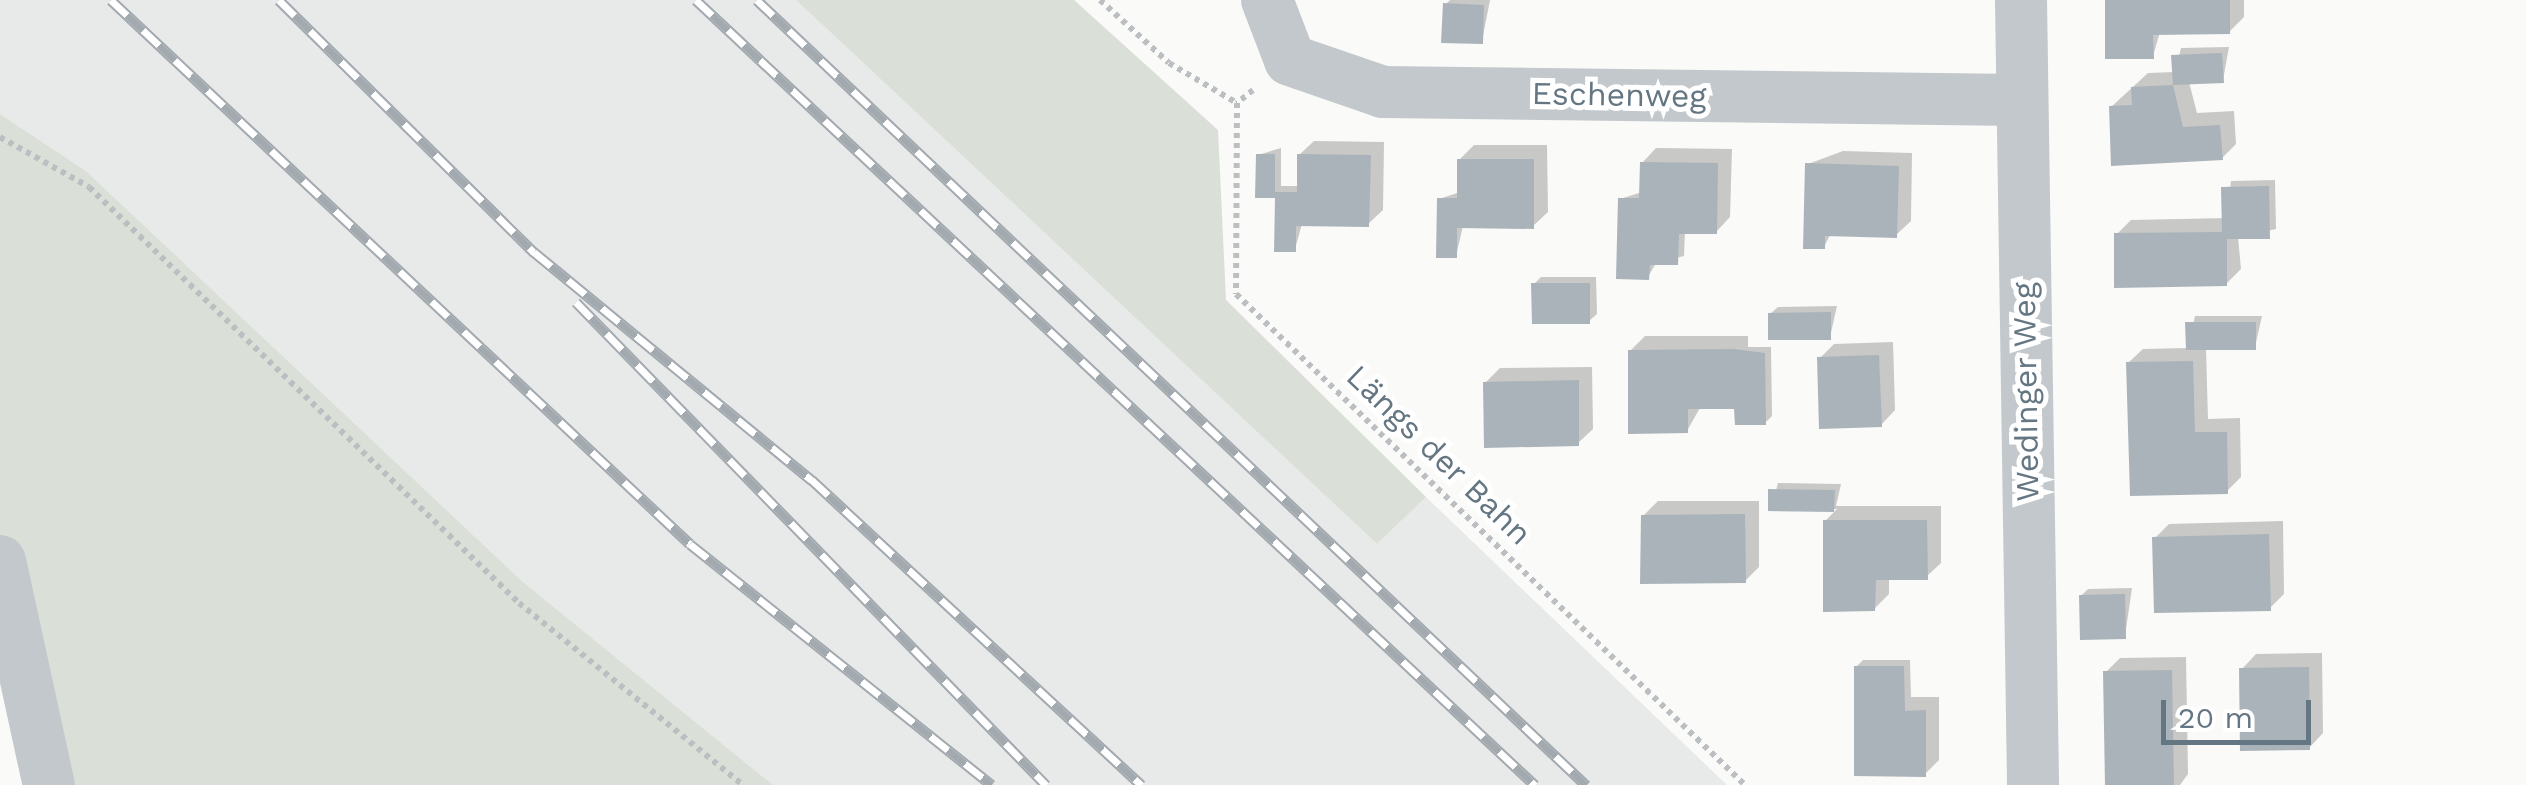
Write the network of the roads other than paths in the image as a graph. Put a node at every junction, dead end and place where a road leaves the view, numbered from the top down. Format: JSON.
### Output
{"nodes":[{"id":1,"x":1268,"y":0,"type":"edge"},
{"id":2,"x":2021,"y":0,"type":"edge"},
{"id":3,"x":2020,"y":100,"type":"junction"},
{"id":4,"x":0,"y":561,"type":"edge"},
{"id":5,"x":49,"y":785,"type":"edge"},
{"id":6,"x":2033,"y":785,"type":"edge"}],
"edges":[{"from":1,"to":3,"type":"street","name":"Eschenweg"},
{"from":2,"to":3,"type":"street","name":"Wedinger Weg"},
{"from":3,"to":6,"type":"street","name":"Wedinger Weg"},
{"from":4,"to":5,"type":"street"}]}
